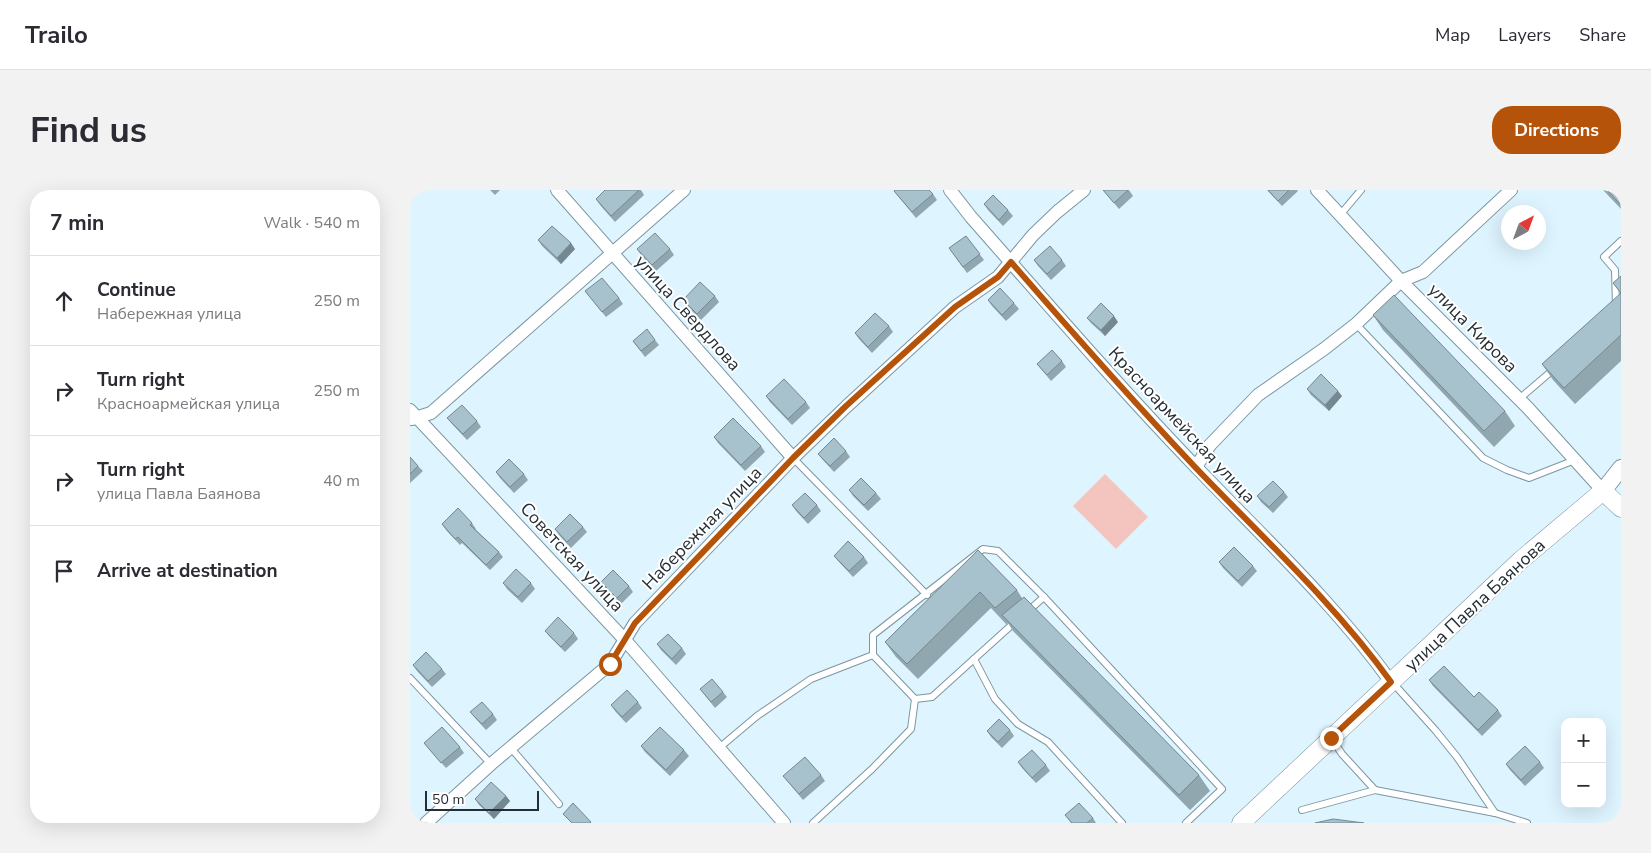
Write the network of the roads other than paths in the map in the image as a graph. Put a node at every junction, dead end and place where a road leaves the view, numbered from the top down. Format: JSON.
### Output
{"nodes":[{"id":1,"x":556,"y":190,"type":"edge"},
{"id":2,"x":684,"y":190,"type":"edge"},
{"id":3,"x":950,"y":190,"type":"edge"},
{"id":4,"x":1084,"y":190,"type":"edge"},
{"id":5,"x":1317,"y":190,"type":"edge"},
{"id":6,"x":1361,"y":190,"type":"edge"},
{"id":7,"x":1511,"y":190,"type":"edge"},
{"id":8,"x":1340,"y":215,"type":"junction"},
{"id":9,"x":1621,"y":241,"type":"edge"},
{"id":10,"x":612,"y":254,"type":"junction"},
{"id":11,"x":1011,"y":262,"type":"junction"},
{"id":12,"x":1401,"y":281,"type":"junction"},
{"id":13,"x":1616,"y":310,"type":"edge"},
{"id":14,"x":1356,"y":324,"type":"junction"},
{"id":15,"x":1558,"y":365,"type":"edge"},
{"id":16,"x":1519,"y":399,"type":"junction"},
{"id":17,"x":412,"y":416,"type":"edge"},
{"id":18,"x":793,"y":458,"type":"junction"},
{"id":19,"x":1575,"y":460,"type":"junction"},
{"id":20,"x":1196,"y":467,"type":"junction"},
{"id":21,"x":1621,"y":468,"type":"edge"},
{"id":22,"x":1603,"y":491,"type":"junction"},
{"id":23,"x":1621,"y":508,"type":"edge"},
{"id":24,"x":927,"y":595,"type":"junction"},
{"id":25,"x":1044,"y":597,"type":"junction"},
{"id":26,"x":625,"y":640,"type":"junction"},
{"id":27,"x":873,"y":655,"type":"junction"},
{"id":28,"x":974,"y":659,"type":"junction"},
{"id":29,"x":410,"y":678,"type":"edge"},
{"id":30,"x":1391,"y":682,"type":"junction"},
{"id":31,"x":915,"y":699,"type":"junction"},
{"id":32,"x":1331,"y":738,"type":"junction"},
{"id":33,"x":510,"y":747,"type":"junction"},
{"id":34,"x":719,"y":748,"type":"junction"},
{"id":35,"x":491,"y":764,"type":"junction"},
{"id":36,"x":1375,"y":790,"type":"junction"},
{"id":37,"x":559,"y":804,"type":"dead end"},
{"id":38,"x":1302,"y":810,"type":"dead end"},
{"id":39,"x":1495,"y":813,"type":"junction"},
{"id":40,"x":426,"y":823,"type":"edge"},
{"id":41,"x":784,"y":823,"type":"edge"},
{"id":42,"x":813,"y":823,"type":"edge"},
{"id":43,"x":1122,"y":823,"type":"edge"},
{"id":44,"x":1186,"y":823,"type":"edge"},
{"id":45,"x":1241,"y":823,"type":"edge"},
{"id":46,"x":1527,"y":823,"type":"edge"}],
"edges":[{"from":1,"to":10,"type":"street","name":"улица Свердлова"},
{"from":2,"to":10,"type":"street"},
{"from":3,"to":11,"type":"street","name":"Красноармейская улица"},
{"from":4,"to":11,"type":"street","name":"Набережная улица"},
{"from":5,"to":8,"type":"street","name":"улица Кирова"},
{"from":6,"to":8,"type":"lane"},
{"from":7,"to":12,"type":"street"},
{"from":8,"to":12,"type":"street","name":"улица Кирова"},
{"from":9,"to":13,"type":"lane"},
{"from":10,"to":17,"type":"street"},
{"from":10,"to":18,"type":"street","name":"улица Свердлова"},
{"from":11,"to":18,"type":"street","name":"Набережная улица"},
{"from":11,"to":20,"type":"street","name":"Красноармейская улица"},
{"from":12,"to":14,"type":"street"},
{"from":12,"to":16,"type":"street","name":"улица Кирова"},
{"from":14,"to":19,"type":"lane"},
{"from":14,"to":20,"type":"street"},
{"from":15,"to":16,"type":"lane"},
{"from":16,"to":19,"type":"street","name":"улица Кирова"},
{"from":17,"to":26,"type":"street","name":"Советская улица"},
{"from":18,"to":24,"type":"lane"},
{"from":18,"to":26,"type":"street","name":"Набережная улица"},
{"from":19,"to":22,"type":"street","name":"улица Кирова"},
{"from":20,"to":30,"type":"street","name":"Красноармейская улица"},
{"from":21,"to":22,"type":"street","name":"улица Павла Баянова"},
{"from":22,"to":23,"type":"main road"},
{"from":22,"to":30,"type":"main road","name":"улица Павла Баянова"},
{"from":24,"to":25,"type":"lane"},
{"from":24,"to":27,"type":"lane"},
{"from":25,"to":28,"type":"lane"},
{"from":25,"to":44,"type":"lane"},
{"from":26,"to":33,"type":"street","name":"Набережная улица"},
{"from":26,"to":34,"type":"street","name":"Советская улица"},
{"from":27,"to":31,"type":"lane"},
{"from":27,"to":34,"type":"lane"},
{"from":28,"to":31,"type":"lane"},
{"from":28,"to":43,"type":"lane"},
{"from":29,"to":35,"type":"lane"},
{"from":30,"to":32,"type":"main road","name":"улица Павла Баянова"},
{"from":30,"to":39,"type":"lane"},
{"from":31,"to":42,"type":"lane"},
{"from":32,"to":36,"type":"lane"},
{"from":32,"to":45,"type":"main road","name":"улица Павла Баянова"},
{"from":33,"to":35,"type":"street","name":"Набережная улица"},
{"from":33,"to":37,"type":"lane"},
{"from":34,"to":41,"type":"street","name":"Советская улица"},
{"from":35,"to":40,"type":"street","name":"Набережная улица"},
{"from":36,"to":38,"type":"lane"},
{"from":36,"to":39,"type":"lane"},
{"from":39,"to":46,"type":"lane"}]}
